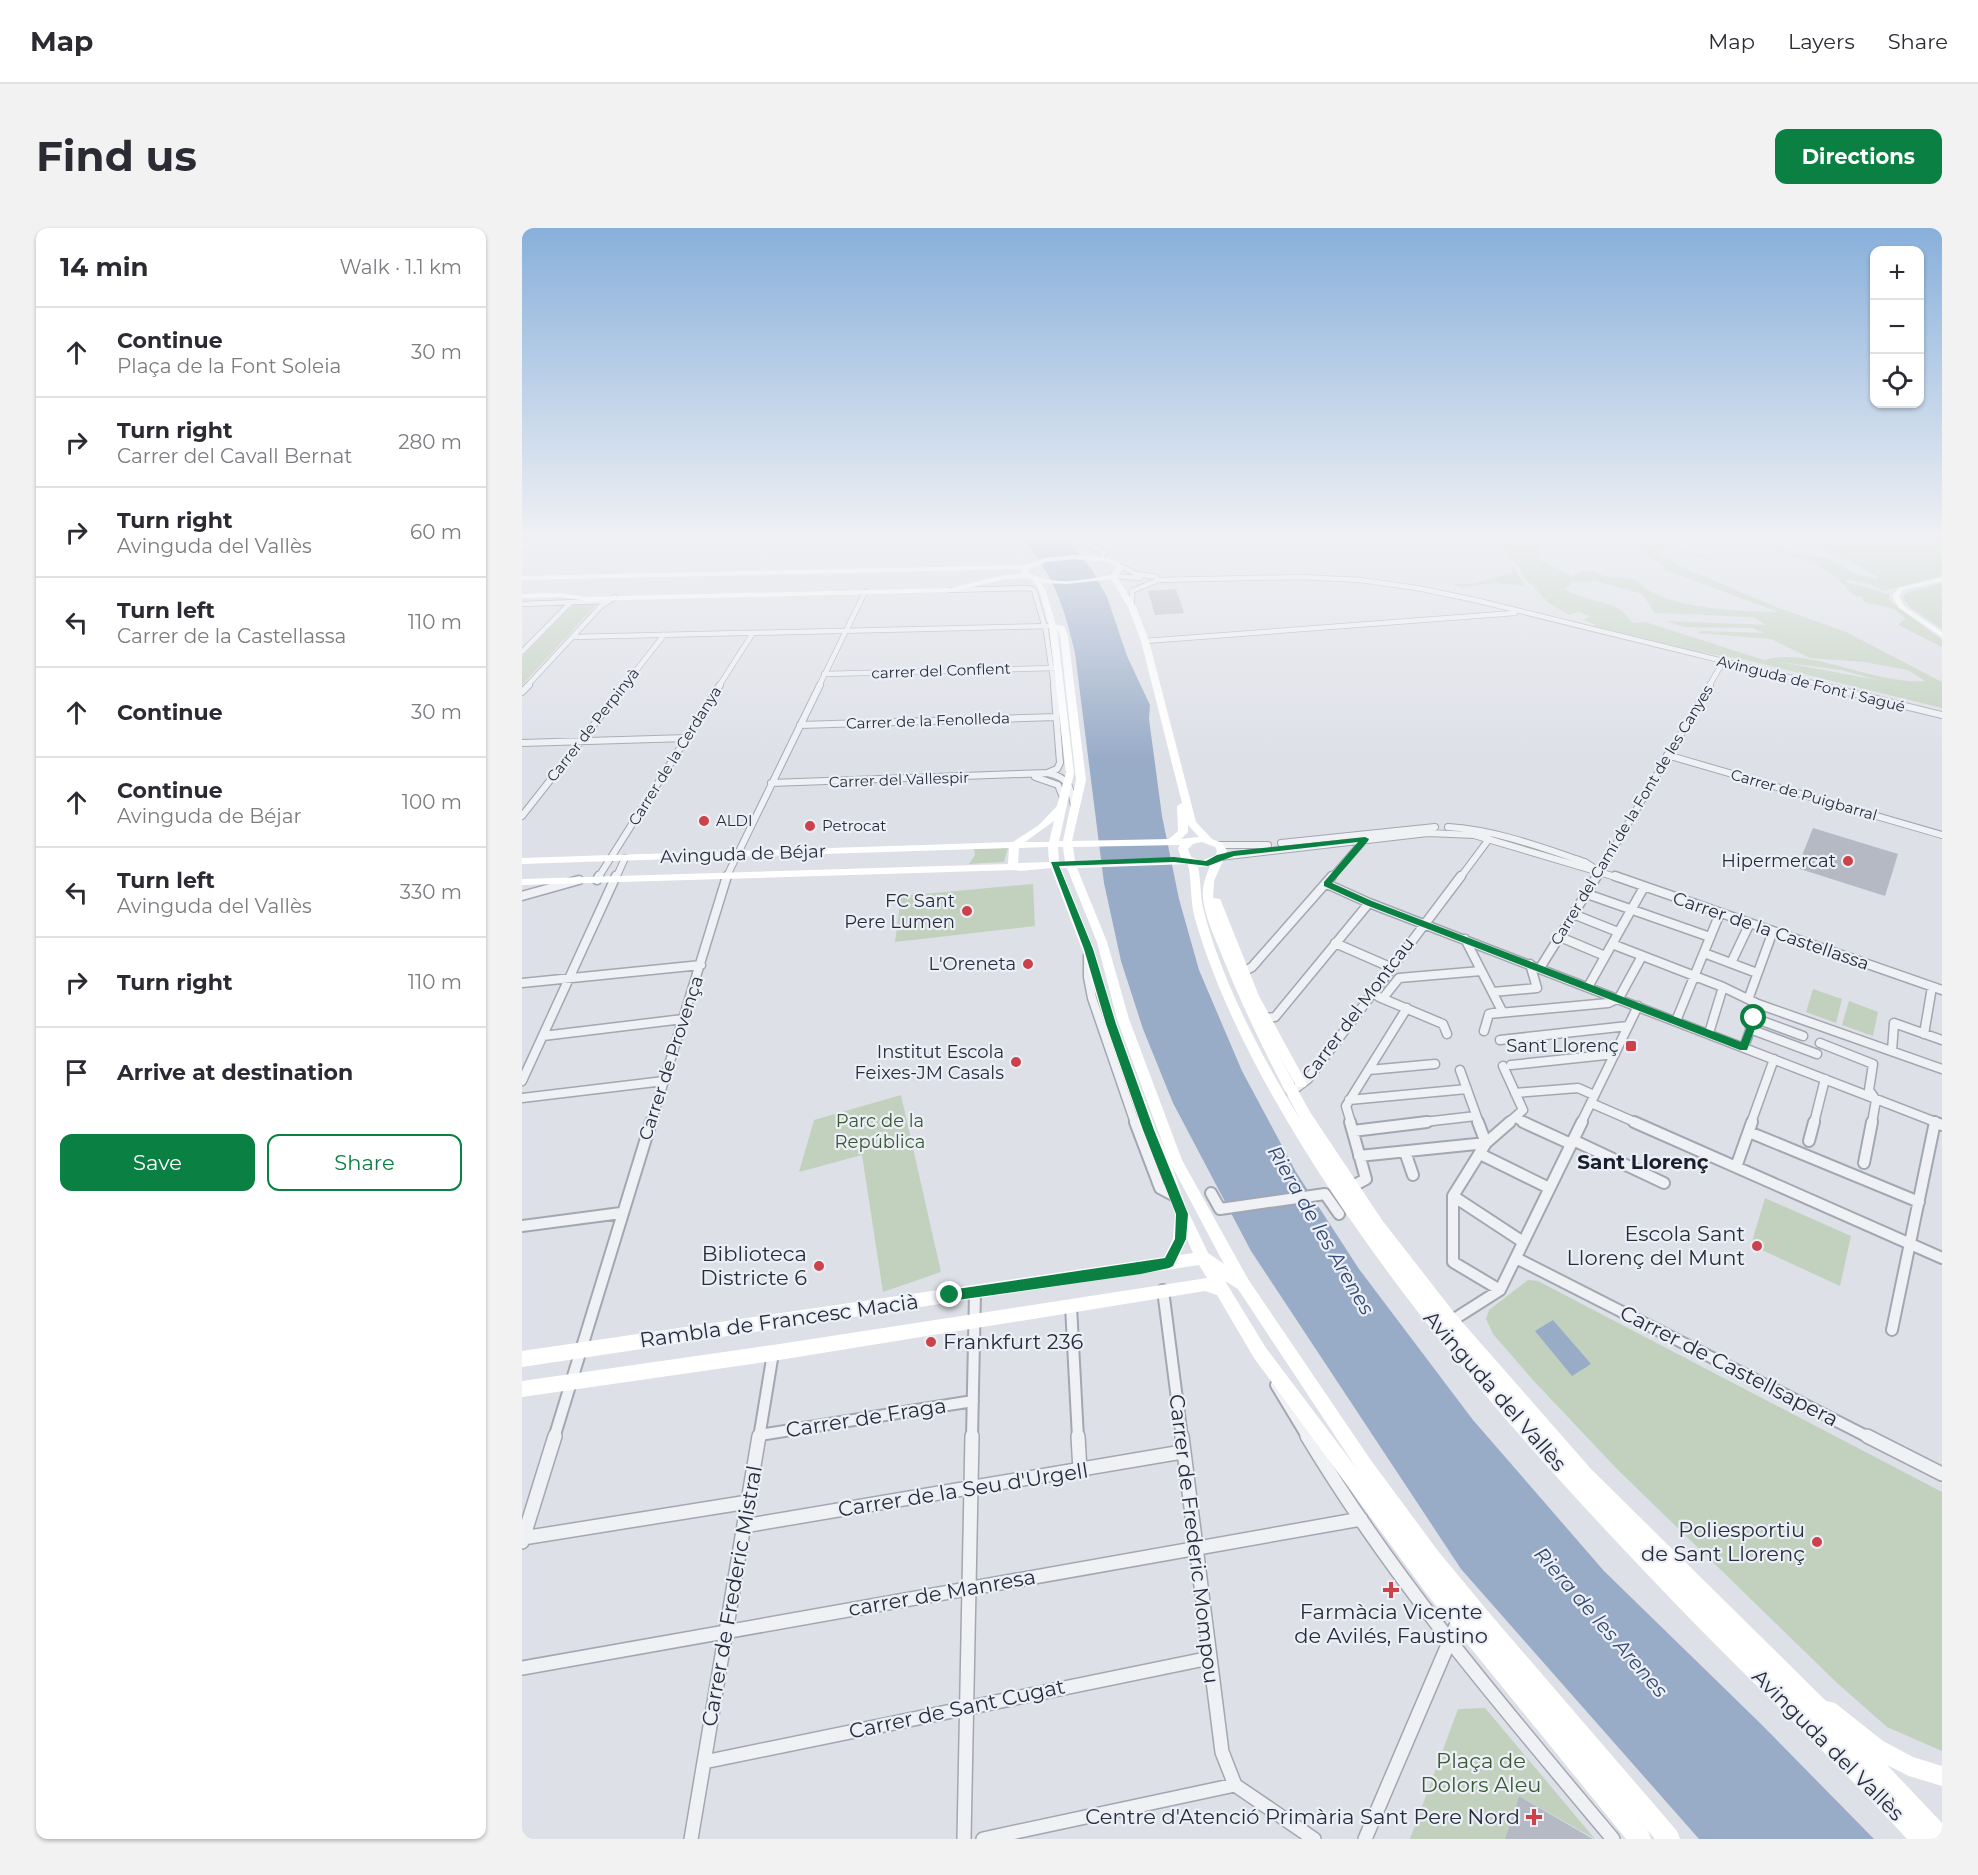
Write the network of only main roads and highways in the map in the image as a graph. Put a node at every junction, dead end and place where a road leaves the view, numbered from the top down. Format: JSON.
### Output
{"nodes":[{"id":1,"x":1047,"y":611,"type":"edge"},
{"id":2,"x":1134,"y":611,"type":"edge"},
{"id":3,"x":1907,"y":611,"type":"edge"},
{"id":4,"x":1049,"y":626,"type":"junction"},
{"id":5,"x":1942,"y":635,"type":"edge"},
{"id":6,"x":1066,"y":793,"type":"junction"},
{"id":7,"x":1183,"y":798,"type":"junction"},
{"id":8,"x":1069,"y":828,"type":"junction"},
{"id":9,"x":1184,"y":832,"type":"junction"},
{"id":10,"x":1208,"y":840,"type":"junction"},
{"id":11,"x":1171,"y":842,"type":"junction"},
{"id":12,"x":1191,"y":842,"type":"junction"},
{"id":13,"x":1017,"y":843,"type":"junction"},
{"id":14,"x":1060,"y":844,"type":"junction"},
{"id":15,"x":1094,"y":844,"type":"junction"},
{"id":16,"x":964,"y":846,"type":"junction"},
{"id":17,"x":1219,"y":858,"type":"junction"},
{"id":18,"x":522,"y":861,"type":"edge"},
{"id":19,"x":1190,"y":861,"type":"junction"},
{"id":20,"x":1092,"y":862,"type":"junction"},
{"id":21,"x":1070,"y":863,"type":"junction"},
{"id":22,"x":1054,"y":864,"type":"junction"},
{"id":23,"x":1014,"y":866,"type":"junction"},
{"id":24,"x":997,"y":867,"type":"junction"},
{"id":25,"x":957,"y":868,"type":"junction"},
{"id":26,"x":1024,"y":869,"type":"junction"},
{"id":27,"x":522,"y":882,"type":"edge"},
{"id":28,"x":1062,"y":884,"type":"junction"},
{"id":29,"x":1208,"y":889,"type":"junction"},
{"id":30,"x":1080,"y":891,"type":"junction"},
{"id":31,"x":1296,"y":1088,"type":"junction"},
{"id":32,"x":1182,"y":1214,"type":"junction"},
{"id":33,"x":1203,"y":1258,"type":"junction"},
{"id":34,"x":1169,"y":1262,"type":"junction"},
{"id":35,"x":1243,"y":1284,"type":"junction"},
{"id":36,"x":1222,"y":1290,"type":"junction"},
{"id":37,"x":1445,"y":1324,"type":"junction"},
{"id":38,"x":522,"y":1359,"type":"edge"},
{"id":39,"x":522,"y":1389,"type":"edge"},
{"id":40,"x":1463,"y":1610,"type":"junction"},
{"id":41,"x":1795,"y":1683,"type":"junction"},
{"id":42,"x":1942,"y":1776,"type":"edge"},
{"id":43,"x":1942,"y":1838,"type":"edge"},
{"id":44,"x":1640,"y":1839,"type":"edge"},
{"id":45,"x":1669,"y":1839,"type":"edge"},
{"id":46,"x":1921,"y":1839,"type":"edge"}],
"edges":[{"from":1,"to":4,"type":"main road"},
{"from":2,"to":7,"type":"main road"},
{"from":3,"to":5,"type":"main road"},
{"from":4,"to":6,"type":"main road"},
{"from":4,"to":6,"type":"main road"},
{"from":6,"to":8,"type":"main road"},
{"from":6,"to":13,"type":"main road"},
{"from":6,"to":14,"type":"main road"},
{"from":7,"to":9,"type":"main road"},
{"from":7,"to":10,"type":"main road"},
{"from":8,"to":14,"type":"main road"},
{"from":8,"to":15,"type":"main road"},
{"from":9,"to":11,"type":"main road"},
{"from":9,"to":12,"type":"main road"},
{"from":10,"to":12,"type":"main road","name":"Avinguda de Béjar"},
{"from":10,"to":17,"type":"main road"},
{"from":11,"to":12,"type":"main road","name":"Avinguda de Béjar"},
{"from":11,"to":15,"type":"main road","name":"Avinguda de Béjar"},
{"from":12,"to":19,"type":"main road","name":"Avinguda del Vallès"},
{"from":13,"to":14,"type":"main road","name":"Avinguda de Béjar"},
{"from":13,"to":16,"type":"main road","name":"Avinguda de Béjar"},
{"from":13,"to":23,"type":"main road"},
{"from":14,"to":15,"type":"main road","name":"Avinguda de Béjar"},
{"from":14,"to":21,"type":"main road"},
{"from":14,"to":22,"type":"main road"},
{"from":16,"to":18,"type":"main road","name":"Avinguda de Béjar"},
{"from":16,"to":25,"type":"main road"},
{"from":17,"to":19,"type":"main road","name":"Avinguda de Béjar"},
{"from":17,"to":29,"type":"main road"},
{"from":19,"to":20,"type":"main road","name":"Avinguda de Béjar"},
{"from":19,"to":37,"type":"main road","name":"Avinguda del Vallès"},
{"from":20,"to":21,"type":"main road","name":"Avinguda de Béjar"},
{"from":20,"to":30,"type":"main road"},
{"from":21,"to":22,"type":"main road","name":"Avinguda de Béjar"},
{"from":21,"to":30,"type":"main road"},
{"from":22,"to":23,"type":"main road","name":"Avinguda de Béjar"},
{"from":22,"to":28,"type":"main road"},
{"from":23,"to":24,"type":"main road","name":"Avinguda de Béjar"},
{"from":23,"to":26,"type":"main road"},
{"from":24,"to":25,"type":"main road","name":"Avinguda de Béjar"},
{"from":24,"to":26,"type":"main road"},
{"from":25,"to":27,"type":"main road","name":"Avinguda de Béjar"},
{"from":26,"to":28,"type":"main road"},
{"from":28,"to":32,"type":"main road"},
{"from":29,"to":31,"type":"main road","name":"Avinguda del Vallès"},
{"from":29,"to":31,"type":"main road","name":"Avinguda del Vallès"},
{"from":30,"to":35,"type":"main road"},
{"from":31,"to":37,"type":"main road","name":"Avinguda del Vallès"},
{"from":32,"to":33,"type":"main road"},
{"from":32,"to":34,"type":"main road"},
{"from":33,"to":34,"type":"main road","name":"Rambla de Francesc Macià"},
{"from":33,"to":35,"type":"main road"},
{"from":33,"to":36,"type":"main road"},
{"from":34,"to":38,"type":"main road","name":"Rambla de Francesc Macià"},
{"from":35,"to":40,"type":"main road"},
{"from":36,"to":39,"type":"main road","name":"Rambla de Francesc Macià"},
{"from":36,"to":40,"type":"main road"},
{"from":37,"to":41,"type":"main road","name":"Avinguda del Vallès"},
{"from":37,"to":46,"type":"main road","name":"Avinguda del Vallès"},
{"from":40,"to":44,"type":"main road"},
{"from":40,"to":45,"type":"main road"},
{"from":41,"to":42,"type":"main road"},
{"from":41,"to":43,"type":"main road","name":"Avinguda del Vallès"}]}
